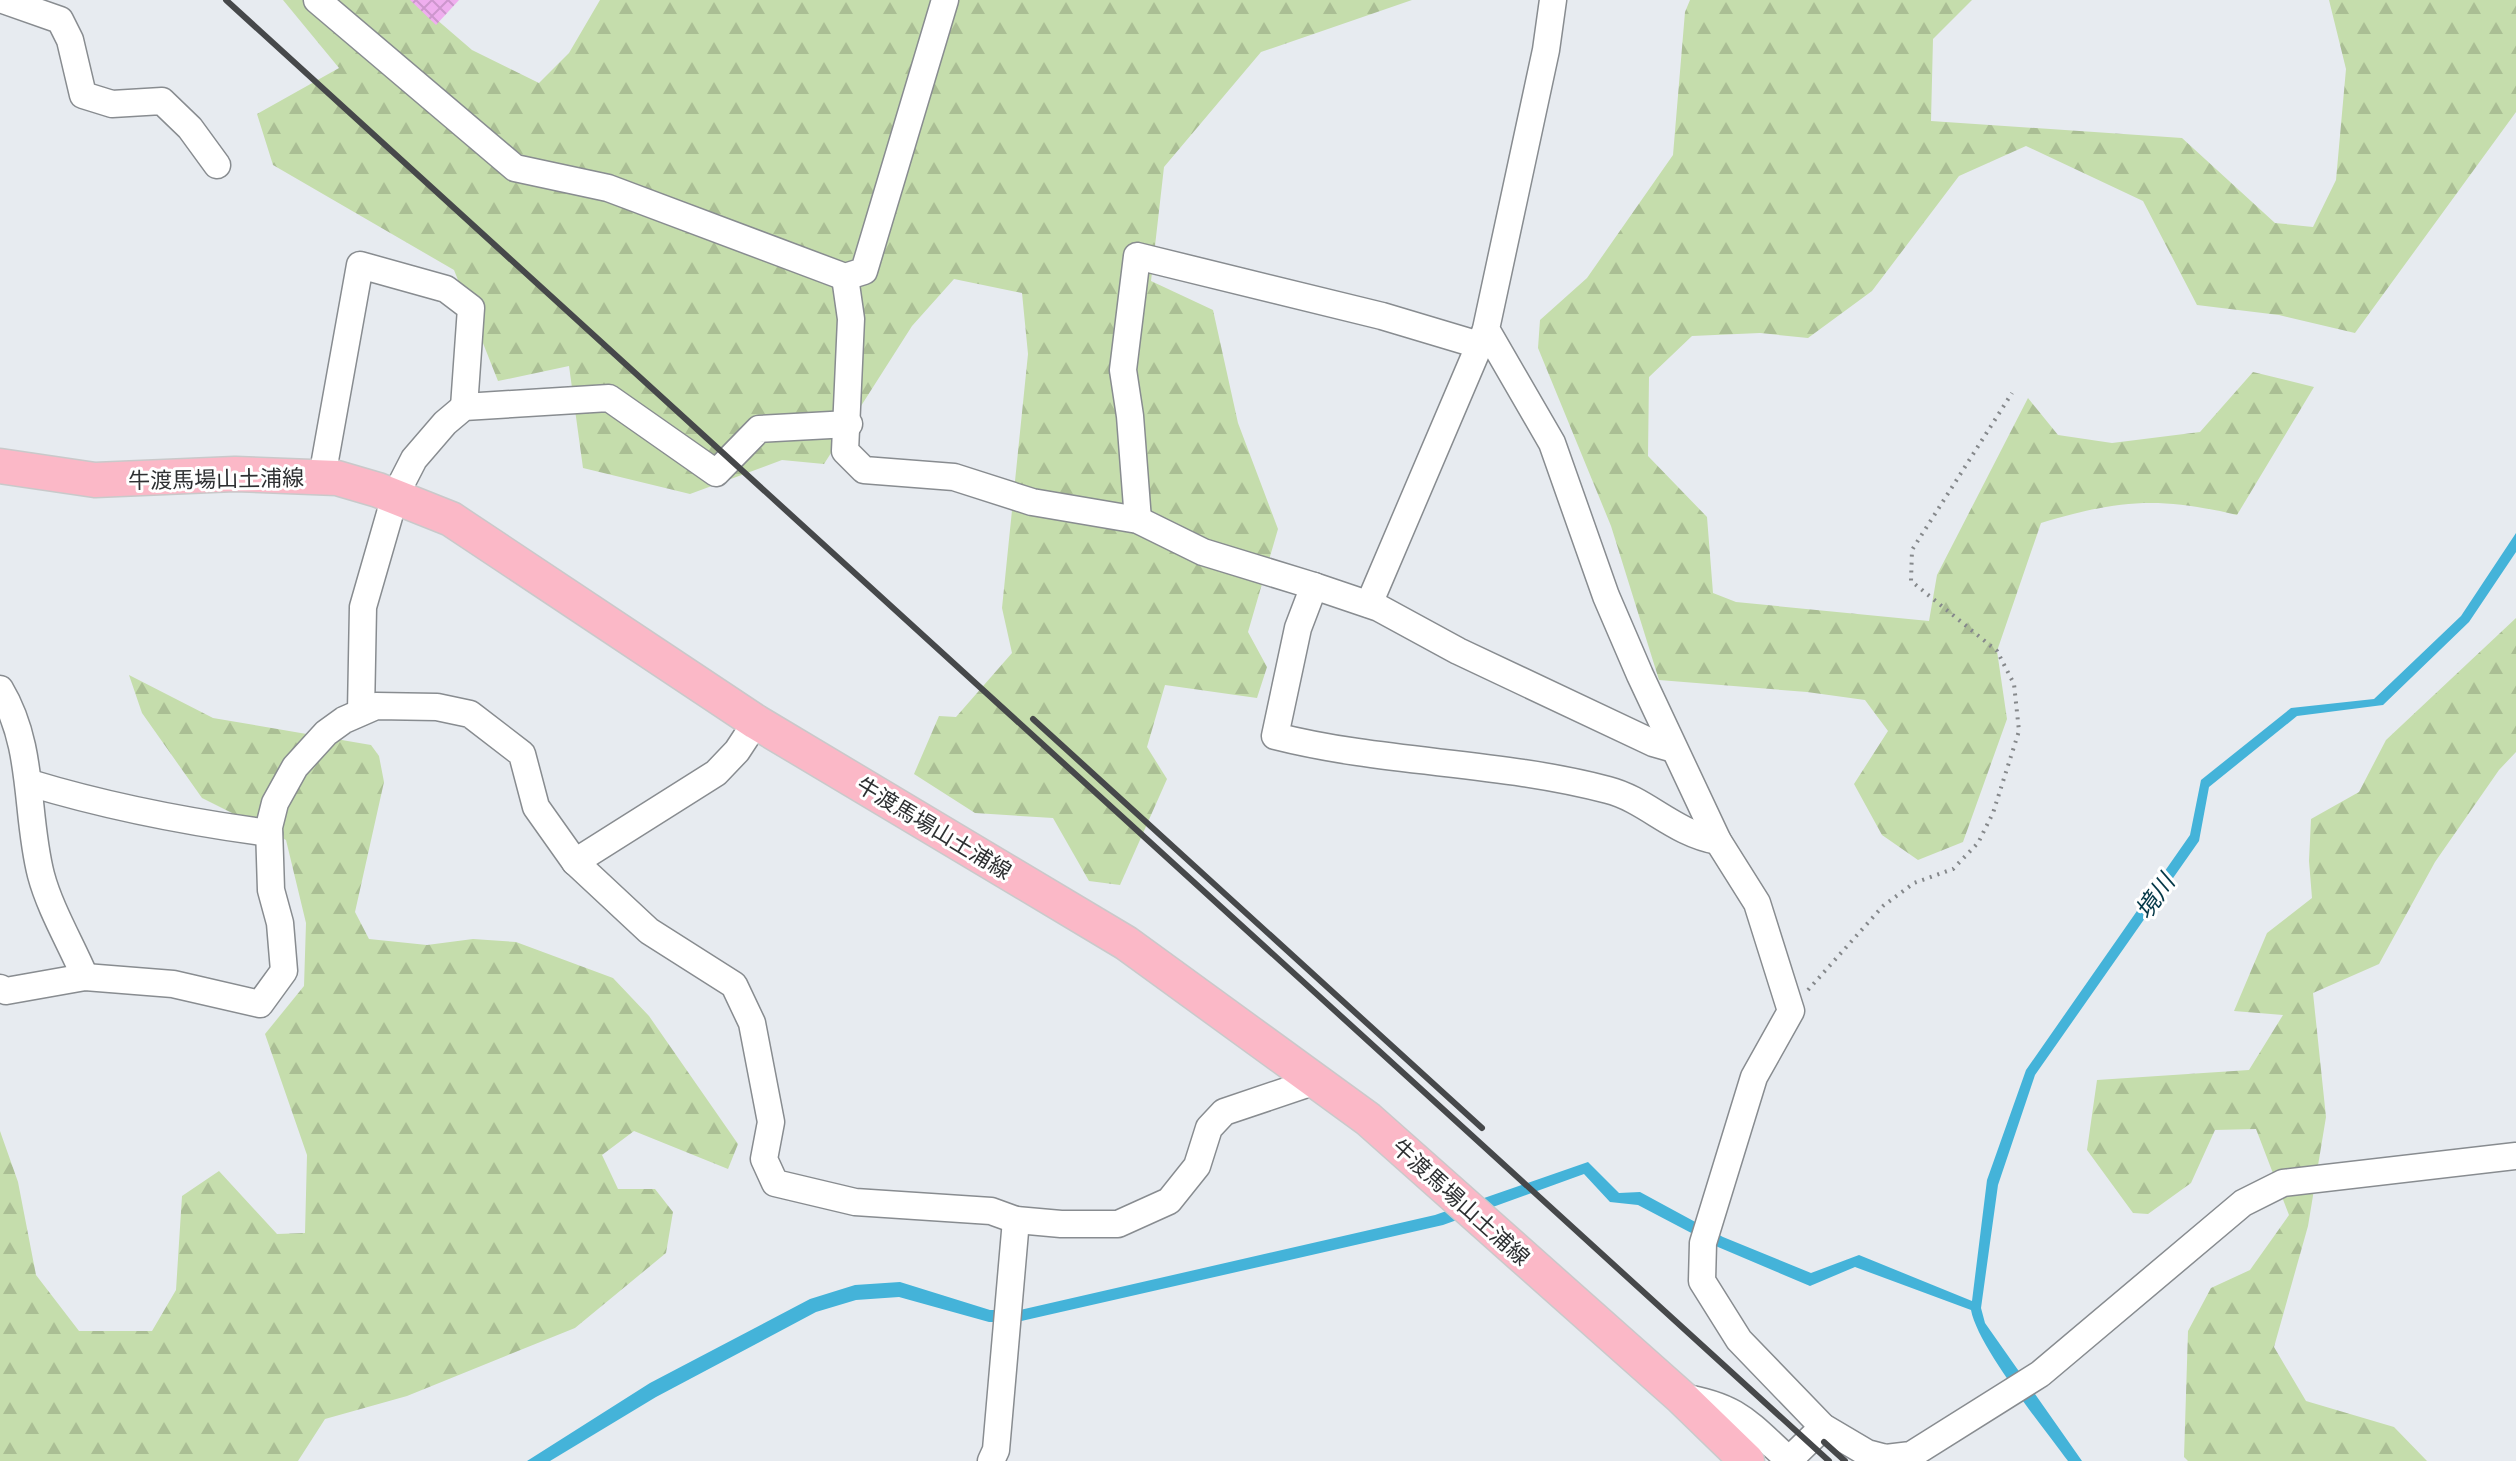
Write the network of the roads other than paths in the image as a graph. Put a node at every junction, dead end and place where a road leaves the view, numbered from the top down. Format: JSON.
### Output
{"nodes":[{"id":1,"x":3,"y":0,"type":"edge"},
{"id":2,"x":317,"y":0,"type":"edge"},
{"id":3,"x":945,"y":0,"type":"edge"},
{"id":4,"x":1553,"y":0,"type":"edge"},
{"id":5,"x":217,"y":165,"type":"dead end"},
{"id":6,"x":845,"y":277,"type":"junction"},
{"id":7,"x":1483,"y":337,"type":"junction"},
{"id":8,"x":464,"y":407,"type":"junction"},
{"id":9,"x":849,"y":424,"type":"junction"},
{"id":10,"x":0,"y":466,"type":"edge"},
{"id":11,"x":322,"y":477,"type":"junction"},
{"id":12,"x":395,"y":496,"type":"junction"},
{"id":13,"x":1138,"y":520,"type":"junction"},
{"id":14,"x":1314,"y":586,"type":"junction"},
{"id":15,"x":1369,"y":604,"type":"junction"},
{"id":16,"x":0,"y":689,"type":"edge"},
{"id":17,"x":361,"y":712,"type":"junction"},
{"id":18,"x":756,"y":722,"type":"junction"},
{"id":19,"x":1674,"y":749,"type":"junction"},
{"id":20,"x":30,"y":783,"type":"junction"},
{"id":21,"x":269,"y":833,"type":"junction"},
{"id":22,"x":1718,"y":841,"type":"junction"},
{"id":23,"x":575,"y":862,"type":"junction"},
{"id":24,"x":85,"y":977,"type":"junction"},
{"id":25,"x":2,"y":991,"type":"edge"},
{"id":26,"x":1316,"y":1081,"type":"junction"},
{"id":27,"x":2516,"y":1156,"type":"edge"},
{"id":28,"x":1016,"y":1220,"type":"junction"},
{"id":29,"x":1681,"y":1397,"type":"junction"},
{"id":30,"x":1823,"y":1427,"type":"junction"},
{"id":31,"x":991,"y":1461,"type":"edge"},
{"id":32,"x":1747,"y":1461,"type":"edge"},
{"id":33,"x":1789,"y":1461,"type":"edge"}],
"edges":[{"from":1,"to":5,"type":"street"},
{"from":2,"to":6,"type":"street"},
{"from":3,"to":6,"type":"street"},
{"from":4,"to":7,"type":"street"},
{"from":6,"to":9,"type":"street"},
{"from":7,"to":13,"type":"street"},
{"from":7,"to":15,"type":"street"},
{"from":7,"to":19,"type":"street"},
{"from":8,"to":9,"type":"street"},
{"from":8,"to":11,"type":"street"},
{"from":8,"to":12,"type":"street"},
{"from":9,"to":13,"type":"street"},
{"from":10,"to":11,"type":"main road","name":"牛渡馬場山土浦線"},
{"from":11,"to":12,"type":"main road","name":"牛渡馬場山土浦線"},
{"from":12,"to":17,"type":"street"},
{"from":12,"to":18,"type":"main road","name":"牛渡馬場山土浦線"},
{"from":13,"to":14,"type":"street"},
{"from":14,"to":15,"type":"street"},
{"from":14,"to":22,"type":"street"},
{"from":15,"to":19,"type":"street"},
{"from":16,"to":20,"type":"street"},
{"from":17,"to":21,"type":"street"},
{"from":17,"to":23,"type":"street"},
{"from":18,"to":23,"type":"street"},
{"from":18,"to":26,"type":"main road","name":"牛渡馬場山土浦線"},
{"from":19,"to":22,"type":"street"},
{"from":20,"to":21,"type":"street"},
{"from":20,"to":24,"type":"street"},
{"from":21,"to":24,"type":"street"},
{"from":22,"to":30,"type":"street"},
{"from":23,"to":28,"type":"street"},
{"from":24,"to":25,"type":"street"},
{"from":26,"to":28,"type":"street"},
{"from":26,"to":29,"type":"main road","name":"牛渡馬場山土浦線"},
{"from":27,"to":30,"type":"street"},
{"from":28,"to":31,"type":"street"},
{"from":29,"to":32,"type":"main road","name":"牛渡馬場山土浦線"},
{"from":29,"to":33,"type":"street"},
{"from":30,"to":33,"type":"street"}]}
